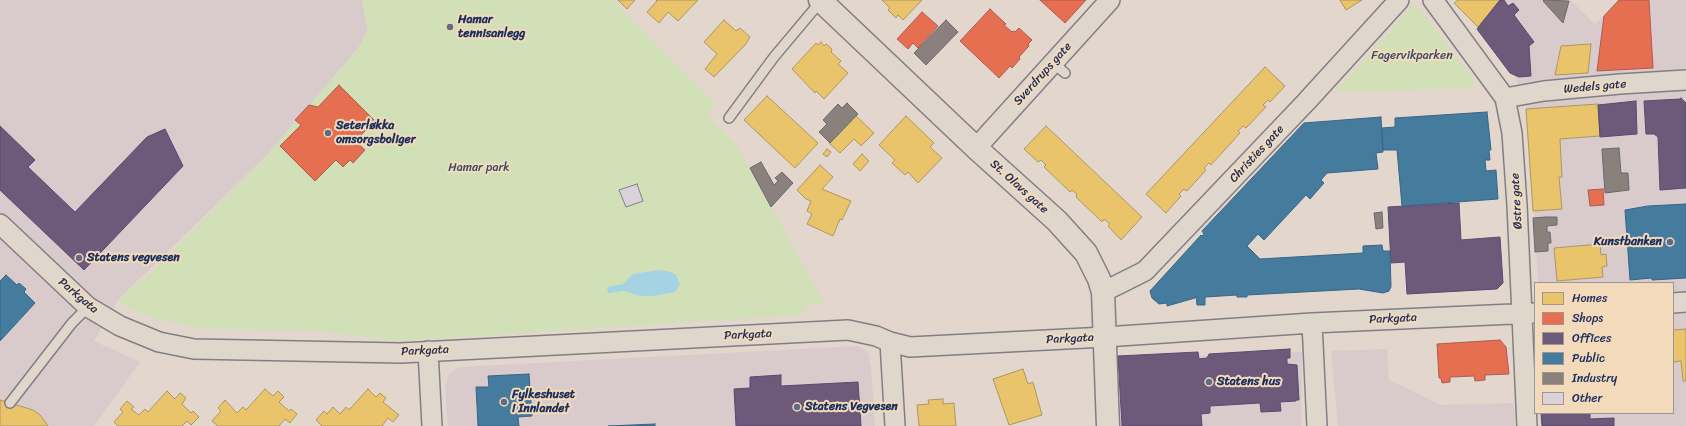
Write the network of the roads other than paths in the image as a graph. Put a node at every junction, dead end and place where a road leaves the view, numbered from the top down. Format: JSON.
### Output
{"nodes":[{"id":1,"x":821,"y":0,"type":"edge"},
{"id":2,"x":1110,"y":0,"type":"edge"},
{"id":3,"x":1400,"y":0,"type":"edge"},
{"id":4,"x":1433,"y":0,"type":"edge"},
{"id":5,"x":1686,"y":80,"type":"edge"},
{"id":6,"x":1505,"y":98,"type":"junction"},
{"id":7,"x":729,"y":118,"type":"dead end"},
{"id":8,"x":976,"y":148,"type":"junction"},
{"id":9,"x":0,"y":224,"type":"edge"},
{"id":10,"x":1103,"y":292,"type":"junction"},
{"id":11,"x":1686,"y":302,"type":"edge"},
{"id":12,"x":1674,"y":303,"type":"edge"},
{"id":13,"x":88,"y":307,"type":"junction"},
{"id":14,"x":1529,"y":313,"type":"edge"},
{"id":15,"x":1312,"y":323,"type":"junction"},
{"id":16,"x":1105,"y":337,"type":"junction"},
{"id":17,"x":890,"y":342,"type":"junction"},
{"id":18,"x":428,"y":351,"type":"junction"},
{"id":19,"x":10,"y":403,"type":"dead end"},
{"id":20,"x":432,"y":426,"type":"edge"},
{"id":21,"x":894,"y":426,"type":"edge"},
{"id":22,"x":1108,"y":426,"type":"edge"},
{"id":23,"x":1317,"y":426,"type":"edge"},
{"id":24,"x":1527,"y":426,"type":"edge"}],
"edges":[{"from":1,"to":7,"type":"lane","name":"St. Olavs gate"},
{"from":1,"to":8,"type":"main road","name":"St. Olavs gate"},
{"from":2,"to":8,"type":"street","name":"Sverdrups gate"},
{"from":3,"to":10,"type":"street","name":"Christies gate"},
{"from":4,"to":6,"type":"street","name":"Østre gate"},
{"from":5,"to":6,"type":"street","name":"Wedels gate"},
{"from":6,"to":14,"type":"street","name":"Østre gate"},
{"from":8,"to":10,"type":"main road","name":"St. Olavs gate"},
{"from":9,"to":13,"type":"street","name":"Parkgata"},
{"from":10,"to":16,"type":"main road","name":"St. Olavs gate"},
{"from":11,"to":12,"type":"street"},
{"from":13,"to":18,"type":"street","name":"Parkgata"},
{"from":13,"to":19,"type":"lane"},
{"from":14,"to":15,"type":"street","name":"Parkgata"},
{"from":14,"to":24,"type":"street","name":"Østre gate"},
{"from":15,"to":16,"type":"street","name":"Parkgata"},
{"from":15,"to":23,"type":"street"},
{"from":16,"to":17,"type":"street","name":"Parkgata"},
{"from":16,"to":22,"type":"main road","name":"St. Olavs gate"},
{"from":17,"to":18,"type":"street","name":"Parkgata"},
{"from":17,"to":21,"type":"street"},
{"from":18,"to":20,"type":"street"}]}
